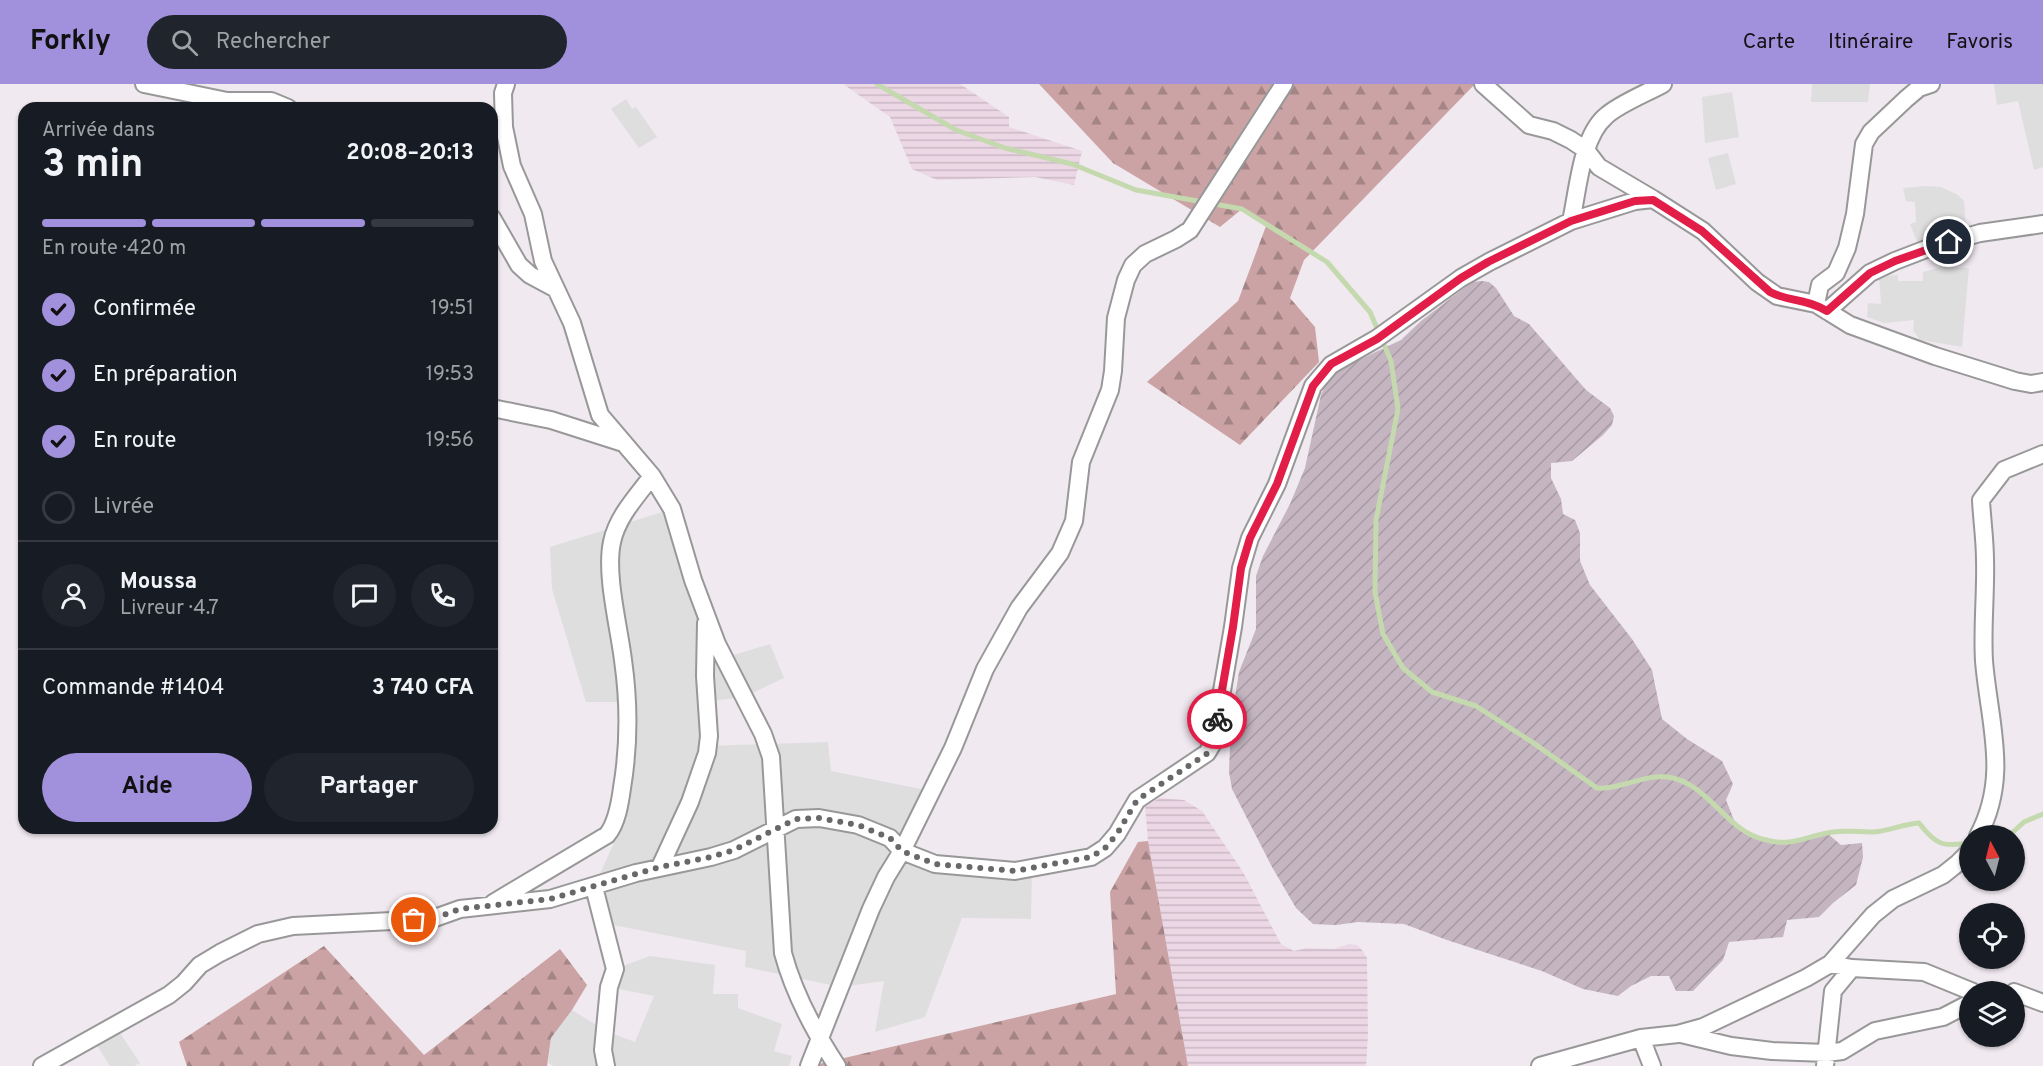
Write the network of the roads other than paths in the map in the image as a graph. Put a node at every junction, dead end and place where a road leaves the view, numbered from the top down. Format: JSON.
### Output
{"nodes":[{"id":1,"x":144,"y":84,"type":"edge"},
{"id":2,"x":506,"y":84,"type":"edge"},
{"id":3,"x":1284,"y":84,"type":"edge"},
{"id":4,"x":1483,"y":84,"type":"edge"},
{"id":5,"x":1663,"y":84,"type":"edge"},
{"id":6,"x":1931,"y":84,"type":"edge"},
{"id":7,"x":273,"y":102,"type":"edge"},
{"id":8,"x":1586,"y":150,"type":"junction"},
{"id":9,"x":1653,"y":200,"type":"junction"},
{"id":10,"x":1571,"y":221,"type":"junction"},
{"id":11,"x":2043,"y":224,"type":"edge"},
{"id":12,"x":498,"y":228,"type":"edge"},
{"id":13,"x":556,"y":289,"type":"junction"},
{"id":14,"x":1821,"y":308,"type":"junction"},
{"id":15,"x":2043,"y":382,"type":"edge"},
{"id":16,"x":498,"y":409,"type":"edge"},
{"id":17,"x":624,"y":443,"type":"junction"},
{"id":18,"x":2043,"y":454,"type":"edge"},
{"id":19,"x":652,"y":476,"type":"junction"},
{"id":20,"x":706,"y":616,"type":"junction"},
{"id":21,"x":1983,"y":825,"type":"edge"},
{"id":22,"x":776,"y":829,"type":"junction"},
{"id":23,"x":902,"y":851,"type":"junction"},
{"id":24,"x":1959,"y":862,"type":"edge"},
{"id":25,"x":660,"y":867,"type":"junction"},
{"id":26,"x":594,"y":887,"type":"junction"},
{"id":27,"x":487,"y":906,"type":"junction"},
{"id":28,"x":1830,"y":964,"type":"junction"},
{"id":29,"x":1852,"y":968,"type":"junction"},
{"id":30,"x":1959,"y":986,"type":"edge"},
{"id":31,"x":2025,"y":996,"type":"edge"},
{"id":32,"x":2043,"y":1003,"type":"edge"},
{"id":33,"x":1959,"y":1009,"type":"edge"},
{"id":34,"x":1678,"y":1034,"type":"junction"},
{"id":35,"x":1641,"y":1038,"type":"junction"},
{"id":36,"x":820,"y":1040,"type":"junction"},
{"id":37,"x":1826,"y":1060,"type":"edge"},
{"id":38,"x":1584,"y":1061,"type":"edge"},
{"id":39,"x":42,"y":1066,"type":"edge"},
{"id":40,"x":606,"y":1066,"type":"edge"},
{"id":41,"x":809,"y":1066,"type":"edge"},
{"id":42,"x":837,"y":1066,"type":"edge"},
{"id":43,"x":1540,"y":1066,"type":"edge"},
{"id":44,"x":1652,"y":1066,"type":"edge"}],
"edges":[{"from":1,"to":7,"type":"street"},
{"from":2,"to":13,"type":"street"},
{"from":3,"to":23,"type":"street"},
{"from":4,"to":8,"type":"street"},
{"from":5,"to":8,"type":"street"},
{"from":6,"to":14,"type":"street"},
{"from":8,"to":9,"type":"street"},
{"from":8,"to":10,"type":"street"},
{"from":9,"to":10,"type":"street"},
{"from":9,"to":14,"type":"street"},
{"from":10,"to":23,"type":"street"},
{"from":11,"to":14,"type":"street"},
{"from":12,"to":13,"type":"street"},
{"from":13,"to":17,"type":"street"},
{"from":14,"to":15,"type":"street"},
{"from":16,"to":17,"type":"street"},
{"from":17,"to":19,"type":"street"},
{"from":18,"to":21,"type":"street"},
{"from":19,"to":20,"type":"street"},
{"from":19,"to":27,"type":"street"},
{"from":20,"to":22,"type":"street"},
{"from":20,"to":25,"type":"street"},
{"from":22,"to":23,"type":"street"},
{"from":22,"to":25,"type":"street"},
{"from":22,"to":36,"type":"street"},
{"from":23,"to":36,"type":"street"},
{"from":24,"to":28,"type":"street"},
{"from":25,"to":26,"type":"street"},
{"from":26,"to":27,"type":"street"},
{"from":26,"to":40,"type":"street"},
{"from":27,"to":39,"type":"street"},
{"from":28,"to":29,"type":"street"},
{"from":28,"to":34,"type":"street"},
{"from":29,"to":30,"type":"street"},
{"from":29,"to":37,"type":"street"},
{"from":31,"to":32,"type":"street"},
{"from":33,"to":37,"type":"street"},
{"from":34,"to":35,"type":"street"},
{"from":34,"to":37,"type":"street"},
{"from":35,"to":38,"type":"street"},
{"from":35,"to":44,"type":"street"},
{"from":36,"to":41,"type":"street"},
{"from":36,"to":42,"type":"street"},
{"from":38,"to":43,"type":"street"}]}
